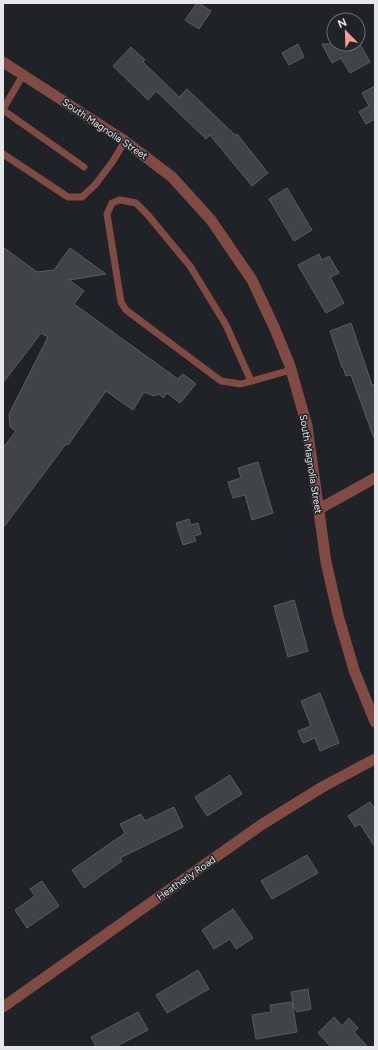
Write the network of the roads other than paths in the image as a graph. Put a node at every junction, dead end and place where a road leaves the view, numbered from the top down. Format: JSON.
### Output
{"nodes":[{"id":1,"x":3,"y":62,"type":"edge"},
{"id":2,"x":23,"y":74,"type":"junction"},
{"id":3,"x":3,"y":110,"type":"edge"},
{"id":4,"x":125,"y":141,"type":"junction"},
{"id":5,"x":3,"y":154,"type":"edge"},
{"id":6,"x":84,"y":167,"type":"dead end"},
{"id":7,"x":291,"y":370,"type":"junction"},
{"id":8,"x":251,"y":381,"type":"junction"},
{"id":9,"x":375,"y":478,"type":"edge"},
{"id":10,"x":319,"y":509,"type":"junction"},
{"id":11,"x":375,"y":722,"type":"edge"},
{"id":12,"x":375,"y":759,"type":"edge"},
{"id":13,"x":3,"y":1007,"type":"edge"}],
"edges":[{"from":1,"to":2,"type":"street","name":"South Magnolia Street"},
{"from":2,"to":3,"type":"lane"},
{"from":2,"to":4,"type":"street","name":"South Magnolia Street"},
{"from":3,"to":6,"type":"lane"},
{"from":4,"to":5,"type":"lane"},
{"from":4,"to":7,"type":"street","name":"South Magnolia Street"},
{"from":7,"to":8,"type":"lane"},
{"from":7,"to":10,"type":"street","name":"South Magnolia Street"},
{"from":8,"to":8,"type":"lane"},
{"from":9,"to":10,"type":"street"},
{"from":10,"to":11,"type":"street","name":"South Magnolia Street"},
{"from":12,"to":13,"type":"street","name":"Heatherly Road"}]}
